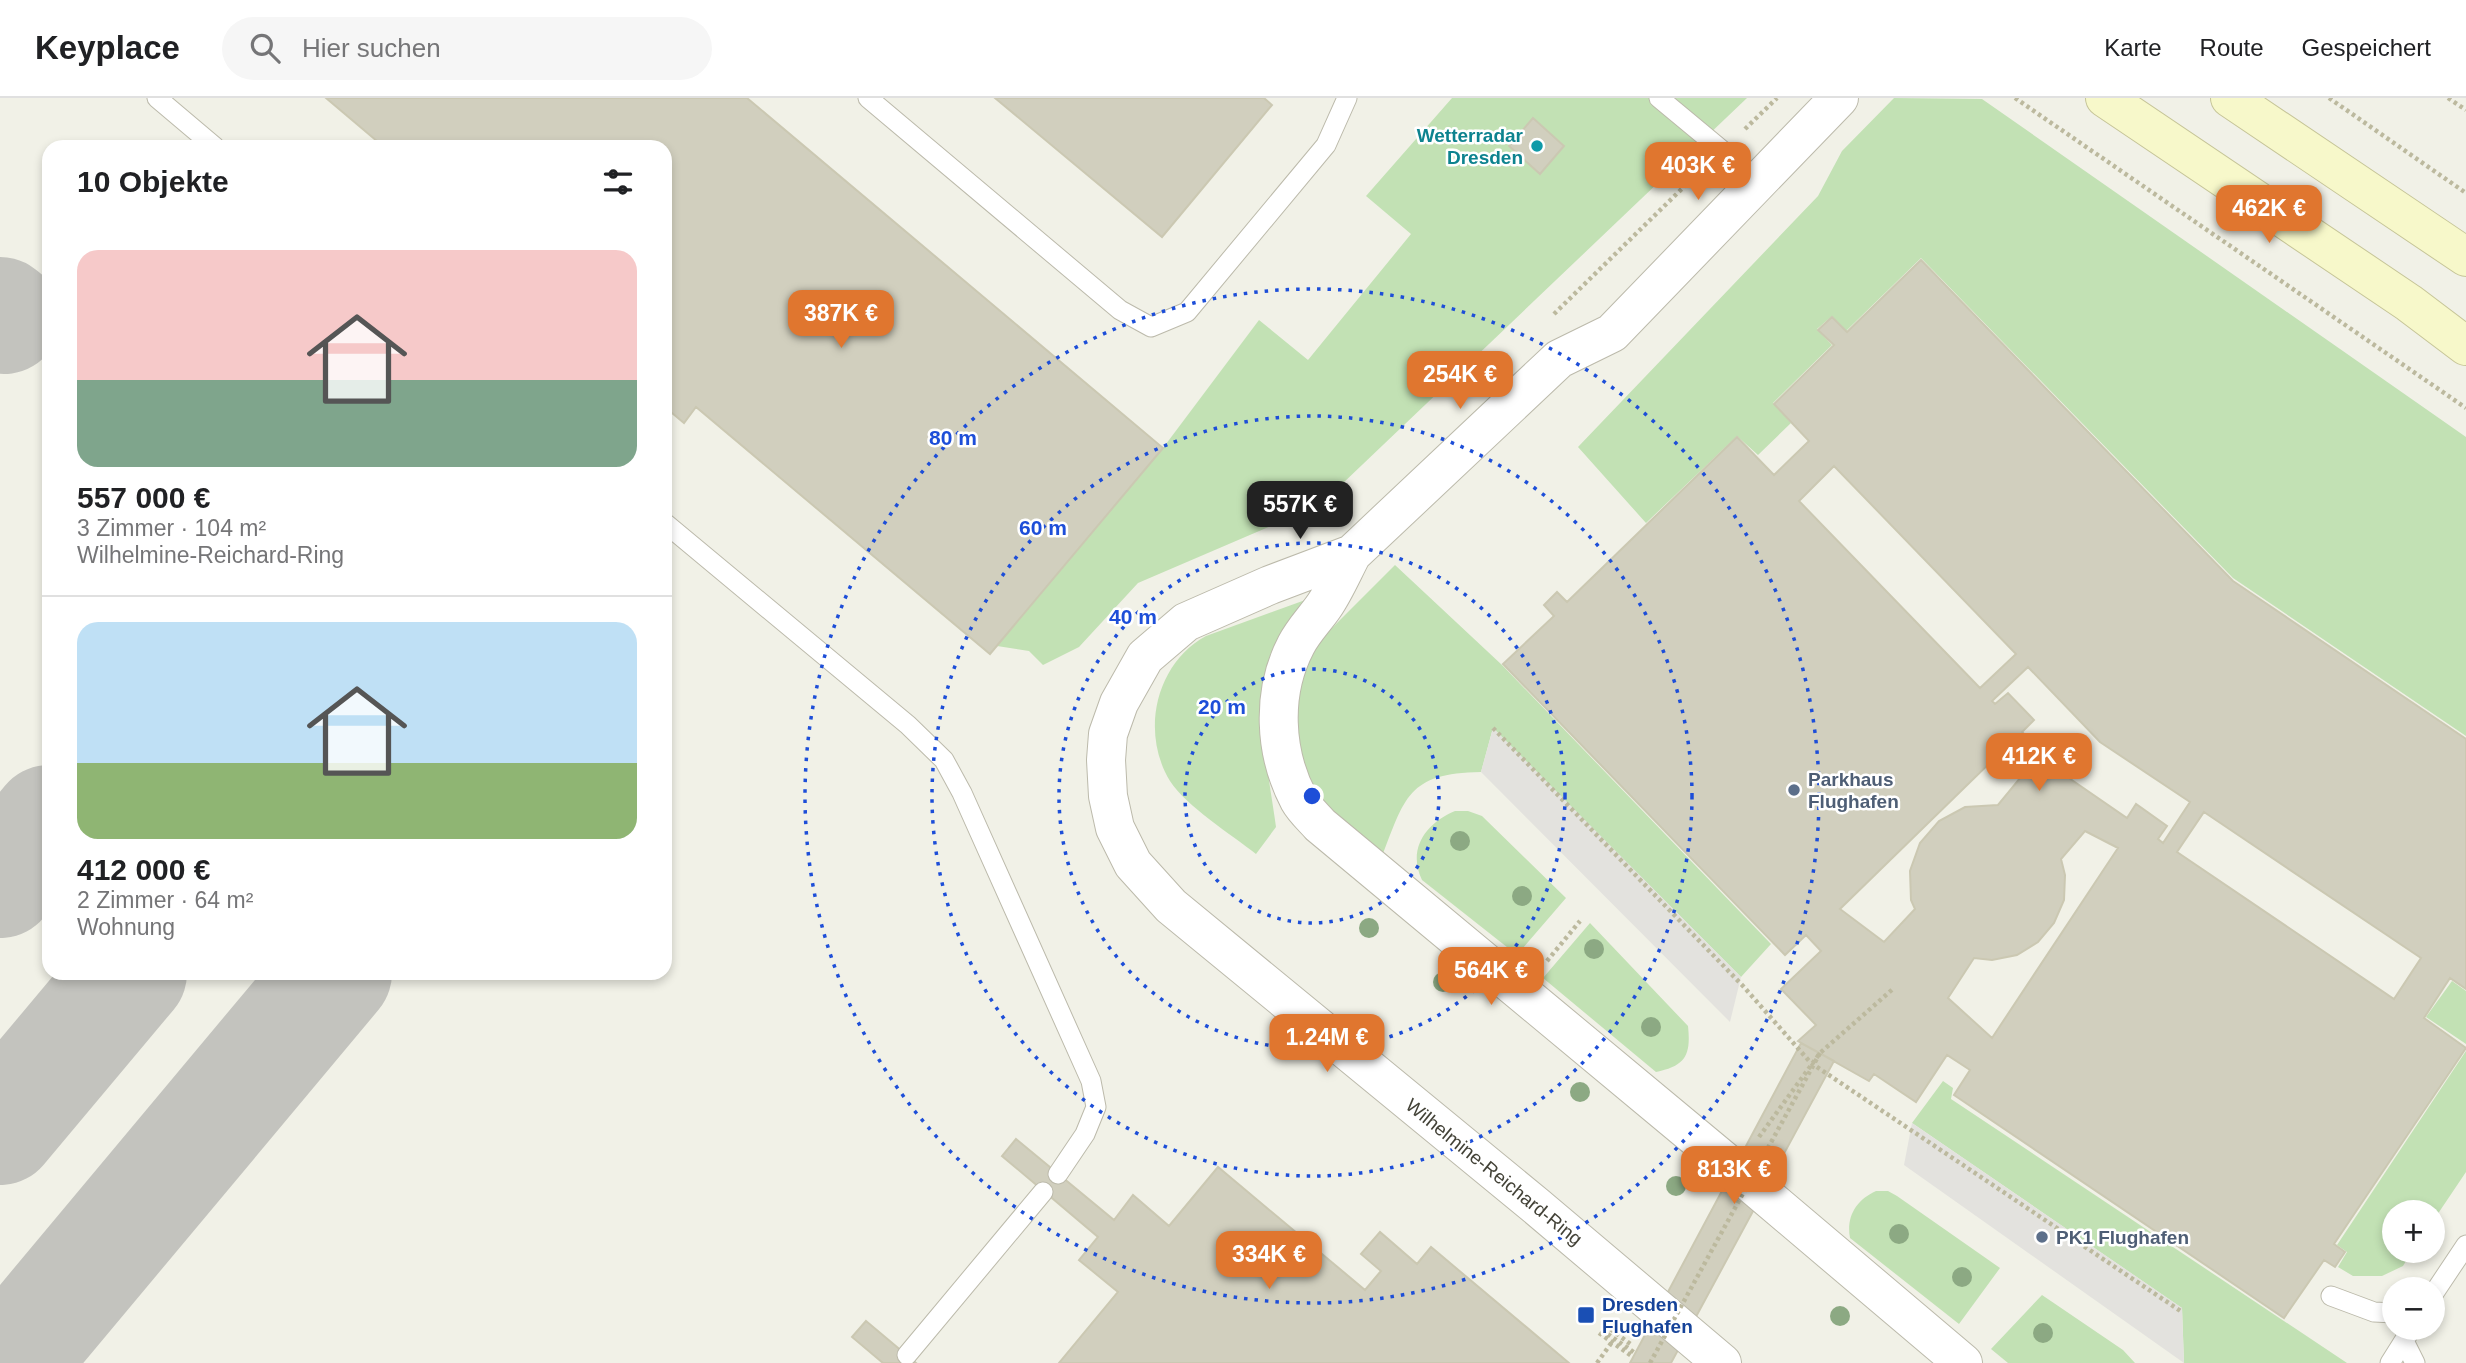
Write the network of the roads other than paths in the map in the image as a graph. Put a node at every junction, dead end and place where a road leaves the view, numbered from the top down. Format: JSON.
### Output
{"nodes":[{"id":1,"x":156,"y":98,"type":"edge"},
{"id":2,"x":868,"y":98,"type":"edge"},
{"id":3,"x":1347,"y":98,"type":"edge"},
{"id":4,"x":1659,"y":98,"type":"edge"},
{"id":5,"x":1839,"y":98,"type":"edge"},
{"id":6,"x":2105,"y":98,"type":"edge"},
{"id":7,"x":2230,"y":98,"type":"edge"},
{"id":8,"x":207,"y":140,"type":"edge"},
{"id":9,"x":1759,"y":181,"type":"junction"},
{"id":10,"x":2466,"y":257,"type":"edge"},
{"id":11,"x":2466,"y":346,"type":"edge"},
{"id":12,"x":672,"y":529,"type":"edge"},
{"id":13,"x":1352,"y":554,"type":"junction"},
{"id":14,"x":1058,"y":1174,"type":"dead end"},
{"id":15,"x":1043,"y":1192,"type":"dead end"},
{"id":16,"x":2466,"y":1245,"type":"edge"},
{"id":17,"x":2445,"y":1277,"type":"edge"},
{"id":18,"x":2330,"y":1296,"type":"dead end"},
{"id":19,"x":2382,"y":1312,"type":"edge"},
{"id":20,"x":2405,"y":1340,"type":"edge"},
{"id":21,"x":2409,"y":1340,"type":"edge"},
{"id":22,"x":907,"y":1355,"type":"dead end"},
{"id":23,"x":1722,"y":1363,"type":"edge"},
{"id":24,"x":1962,"y":1363,"type":"edge"},
{"id":25,"x":2390,"y":1363,"type":"edge"},
{"id":26,"x":2415,"y":1363,"type":"edge"}],
"edges":[{"from":1,"to":8,"type":"lane"},
{"from":2,"to":3,"type":"lane"},
{"from":4,"to":9,"type":"lane"},
{"from":5,"to":9,"type":"street","name":"Wilhelmine-Reichard-Ring"},
{"from":6,"to":11,"type":"main road"},
{"from":7,"to":10,"type":"main road"},
{"from":9,"to":13,"type":"street","name":"Wilhelmine-Reichard-Ring"},
{"from":12,"to":14,"type":"lane"},
{"from":13,"to":23,"type":"street","name":"Wilhelmine-Reichard-Ring"},
{"from":13,"to":24,"type":"street"},
{"from":15,"to":22,"type":"lane"},
{"from":16,"to":17,"type":"lane"},
{"from":18,"to":19,"type":"lane"},
{"from":20,"to":25,"type":"lane"},
{"from":21,"to":26,"type":"lane"}]}
